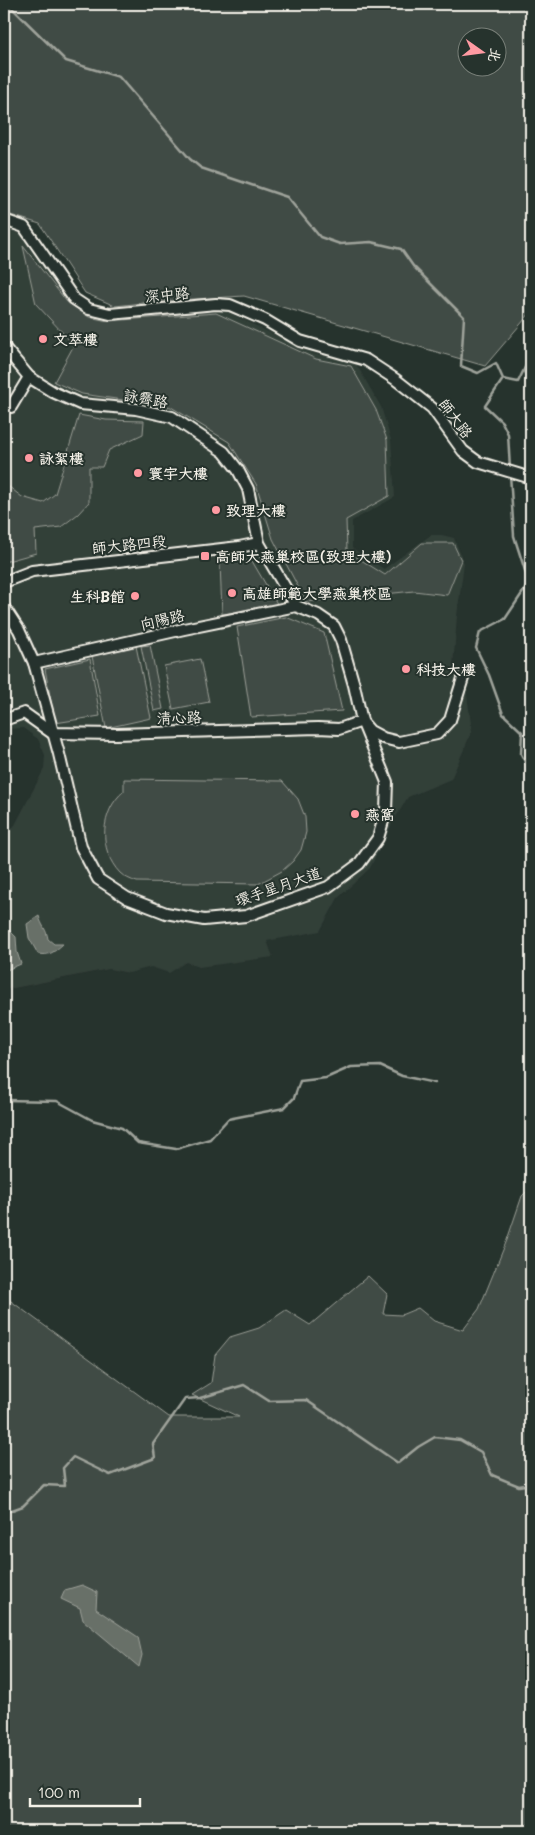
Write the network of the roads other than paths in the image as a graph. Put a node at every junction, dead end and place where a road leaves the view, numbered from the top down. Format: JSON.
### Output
{"nodes":[{"id":1,"x":4,"y":220,"type":"edge"},
{"id":2,"x":4,"y":347,"type":"edge"},
{"id":3,"x":366,"y":360,"type":"joint"},
{"id":4,"x":28,"y":377,"type":"junction"},
{"id":5,"x":11,"y":407,"type":"dead end"},
{"id":6,"x":531,"y":478,"type":"edge"},
{"id":7,"x":259,"y":543,"type":"junction"},
{"id":8,"x":4,"y":582,"type":"edge"},
{"id":9,"x":296,"y":606,"type":"junction"},
{"id":10,"x":4,"y":607,"type":"edge"},
{"id":11,"x":34,"y":663,"type":"junction"},
{"id":12,"x":464,"y":675,"type":"dead end"},
{"id":13,"x":4,"y":720,"type":"edge"},
{"id":14,"x":362,"y":721,"type":"junction"},
{"id":15,"x":52,"y":733,"type":"junction"}],
"edges":[{"from":1,"to":3,"type":"street","name":"深中路"},
{"from":2,"to":4,"type":"street","name":"詠霽路"},
{"from":3,"to":6,"type":"street","name":"師大路"},
{"from":4,"to":5,"type":"street"},
{"from":4,"to":7,"type":"street","name":"詠霽路"},
{"from":7,"to":8,"type":"street","name":"師大路四段"},
{"from":7,"to":9,"type":"street"},
{"from":9,"to":11,"type":"street","name":"向陽路"},
{"from":9,"to":14,"type":"street","name":"環手星月大道"},
{"from":10,"to":11,"type":"street","name":"環手星月大道"},
{"from":11,"to":15,"type":"street","name":"環手星月大道"},
{"from":12,"to":14,"type":"street"},
{"from":13,"to":15,"type":"street"},
{"from":14,"to":15,"type":"street","name":"清心路"},
{"from":14,"to":15,"type":"street","name":"環手星月大道"}]}
